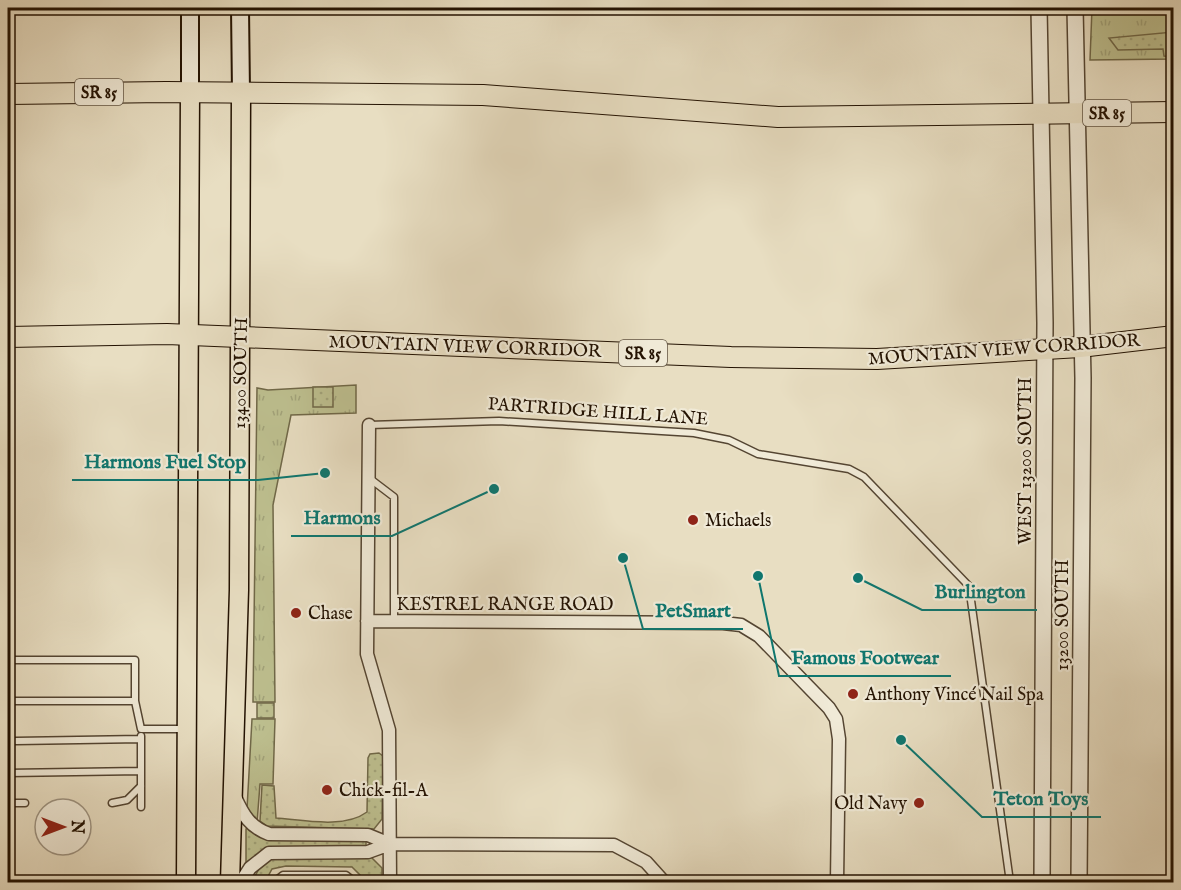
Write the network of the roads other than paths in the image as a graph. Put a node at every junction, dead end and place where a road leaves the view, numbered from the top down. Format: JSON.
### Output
{"nodes":[{"id":1,"x":190,"y":8,"type":"edge"},
{"id":2,"x":240,"y":8,"type":"edge"},
{"id":3,"x":1039,"y":8,"type":"edge"},
{"id":4,"x":1075,"y":8,"type":"edge"},
{"id":5,"x":190,"y":92,"type":"junction"},
{"id":6,"x":241,"y":93,"type":"junction"},
{"id":7,"x":8,"y":94,"type":"edge"},
{"id":8,"x":1173,"y":112,"type":"edge"},
{"id":9,"x":1040,"y":113,"type":"junction"},
{"id":10,"x":1076,"y":113,"type":"junction"},
{"id":11,"x":8,"y":336,"type":"edge"},
{"id":12,"x":189,"y":336,"type":"junction"},
{"id":13,"x":1173,"y":336,"type":"edge"},
{"id":14,"x":241,"y":338,"type":"junction"},
{"id":15,"x":1080,"y":347,"type":"junction"},
{"id":16,"x":1045,"y":349,"type":"junction"},
{"id":17,"x":369,"y":425,"type":"joint"},
{"id":18,"x":369,"y":477,"type":"junction"},
{"id":19,"x":368,"y":621,"type":"junction"},
{"id":20,"x":394,"y":621,"type":"junction"},
{"id":21,"x":8,"y":660,"type":"edge"},
{"id":22,"x":8,"y":701,"type":"edge"},
{"id":23,"x":135,"y":701,"type":"junction"},
{"id":24,"x":141,"y":729,"type":"junction"},
{"id":25,"x":186,"y":729,"type":"junction"},
{"id":26,"x":141,"y":739,"type":"junction"},
{"id":27,"x":16,"y":741,"type":"dead end"},
{"id":28,"x":141,"y":771,"type":"junction"},
{"id":29,"x":8,"y":773,"type":"edge"},
{"id":30,"x":141,"y":786,"type":"junction"},
{"id":31,"x":232,"y":789,"type":"junction"},
{"id":32,"x":8,"y":803,"type":"edge"},
{"id":33,"x":25,"y":803,"type":"dead end"},
{"id":34,"x":112,"y":803,"type":"dead end"},
{"id":35,"x":141,"y":807,"type":"dead end"},
{"id":36,"x":390,"y":844,"type":"junction"},
{"id":37,"x":186,"y":882,"type":"edge"},
{"id":38,"x":230,"y":882,"type":"edge"},
{"id":39,"x":241,"y":882,"type":"edge"},
{"id":40,"x":274,"y":882,"type":"edge"},
{"id":41,"x":355,"y":882,"type":"edge"},
{"id":42,"x":390,"y":882,"type":"edge"},
{"id":43,"x":664,"y":882,"type":"edge"},
{"id":44,"x":837,"y":882,"type":"edge"},
{"id":45,"x":1010,"y":882,"type":"edge"},
{"id":46,"x":1042,"y":882,"type":"edge"},
{"id":47,"x":1079,"y":882,"type":"edge"}],
"edges":[{"from":1,"to":5,"type":"main road"},
{"from":2,"to":6,"type":"main road","name":"13400 SOUTH"},
{"from":3,"to":9,"type":"street"},
{"from":4,"to":10,"type":"street"},
{"from":5,"to":6,"type":"highway","number":"SR 85"},
{"from":5,"to":7,"type":"highway","number":"SR 85"},
{"from":5,"to":12,"type":"main road"},
{"from":6,"to":9,"type":"highway","number":"SR 85"},
{"from":6,"to":14,"type":"main road","name":"13400 SOUTH"},
{"from":8,"to":10,"type":"highway","number":"SR 85"},
{"from":9,"to":10,"type":"highway","number":"SR 85"},
{"from":9,"to":16,"type":"street","name":"WEST 13200 SOUTH"},
{"from":10,"to":15,"type":"street"},
{"from":11,"to":12,"type":"highway","name":"MOUNTAIN VIEW CORRIDOR","number":"SR 85"},
{"from":12,"to":14,"type":"highway","name":"MOUNTAIN VIEW CORRIDOR","number":"SR 85"},
{"from":12,"to":25,"type":"main road"},
{"from":13,"to":15,"type":"highway","name":"MOUNTAIN VIEW CORRIDOR","number":"SR 85"},
{"from":14,"to":16,"type":"highway","name":"MOUNTAIN VIEW CORRIDOR","number":"SR 85"},
{"from":14,"to":31,"type":"main road","name":"13400 SOUTH"},
{"from":15,"to":16,"type":"highway","name":"MOUNTAIN VIEW CORRIDOR","number":"SR 85"},
{"from":15,"to":47,"type":"street","name":"13200 SOUTH"},
{"from":16,"to":46,"type":"street","name":"WEST 13200 SOUTH"},
{"from":17,"to":18,"type":"street","name":"PARTRIDGE HILL LANE"},
{"from":17,"to":45,"type":"lane","name":"PARTRIDGE HILL LANE"},
{"from":18,"to":19,"type":"street","name":"PARTRIDGE HILL LANE"},
{"from":18,"to":20,"type":"lane"},
{"from":19,"to":20,"type":"street","name":"KESTREL RANGE ROAD"},
{"from":19,"to":36,"type":"street","name":"PARTRIDGE HILL LANE"},
{"from":20,"to":44,"type":"street","name":"KESTREL RANGE ROAD"},
{"from":21,"to":23,"type":"lane"},
{"from":22,"to":23,"type":"lane"},
{"from":23,"to":24,"type":"lane"},
{"from":24,"to":25,"type":"lane"},
{"from":24,"to":26,"type":"lane"},
{"from":25,"to":37,"type":"main road"},
{"from":26,"to":27,"type":"lane"},
{"from":26,"to":28,"type":"lane"},
{"from":28,"to":29,"type":"lane"},
{"from":28,"to":30,"type":"lane"},
{"from":30,"to":34,"type":"lane"},
{"from":30,"to":35,"type":"lane"},
{"from":31,"to":36,"type":"street"},
{"from":31,"to":38,"type":"main road","name":"13400 SOUTH"},
{"from":32,"to":33,"type":"lane"},
{"from":36,"to":39,"type":"street"},
{"from":36,"to":42,"type":"street","name":"PARTRIDGE HILL LANE"},
{"from":36,"to":43,"type":"street"},
{"from":40,"to":41,"type":"lane"}]}
